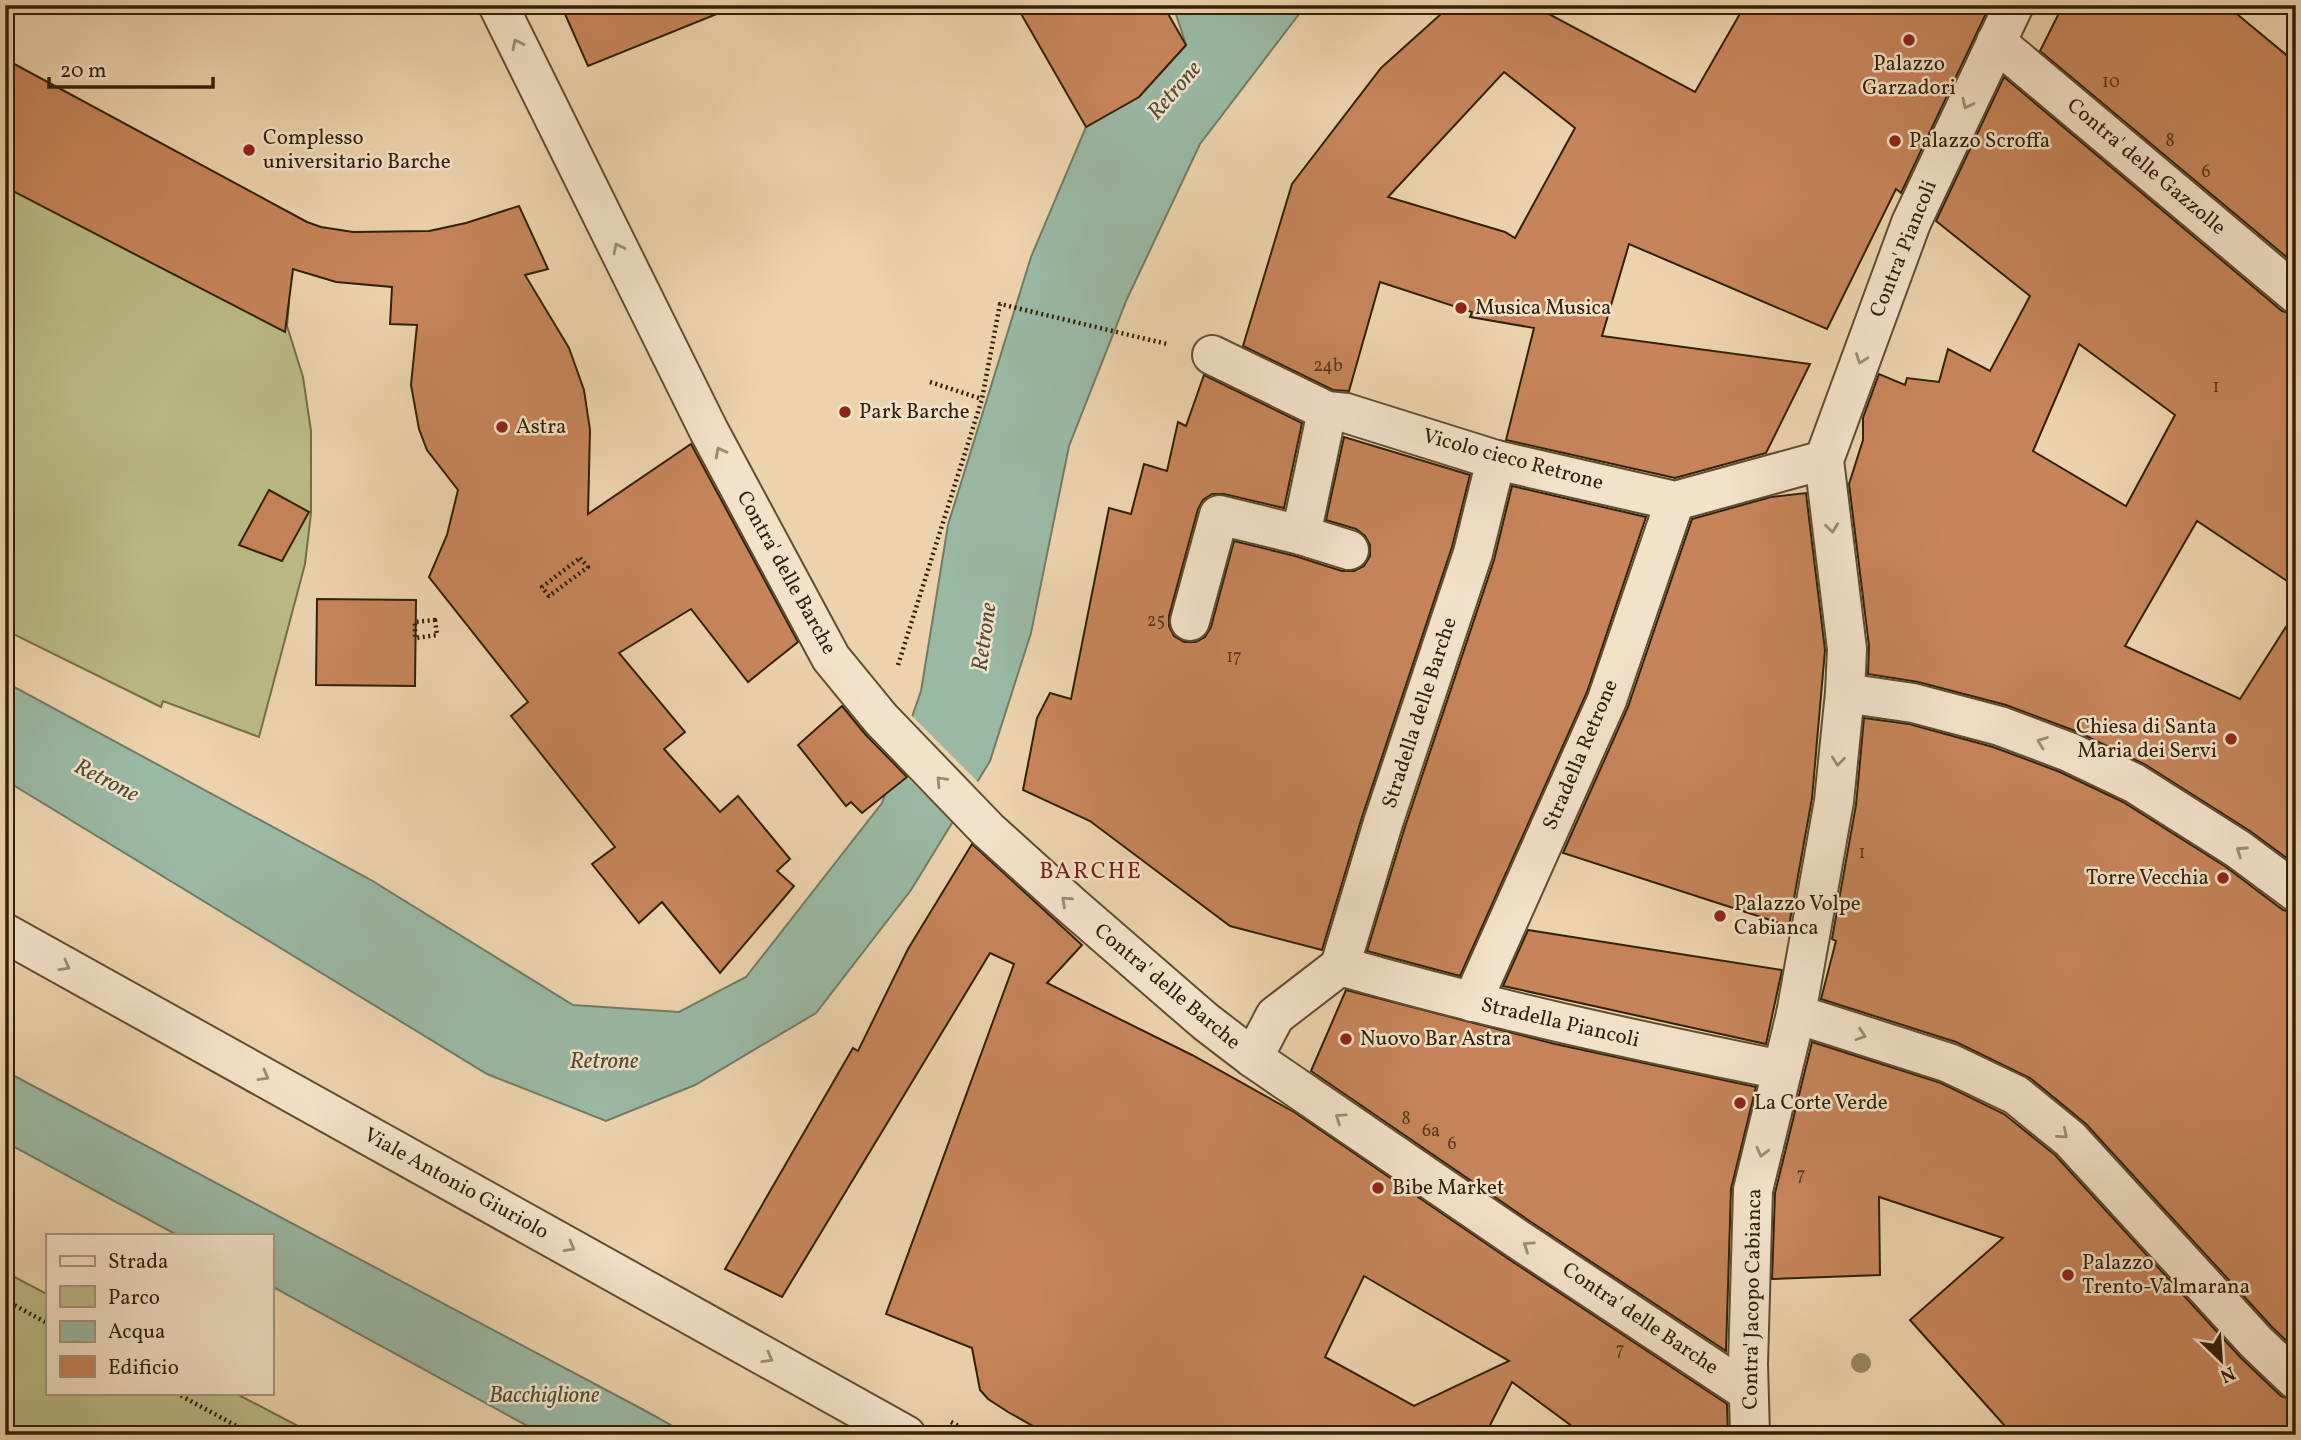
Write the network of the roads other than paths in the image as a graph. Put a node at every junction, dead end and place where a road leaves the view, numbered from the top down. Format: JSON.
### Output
{"nodes":[{"id":1,"x":498,"y":5,"type":"edge"},
{"id":2,"x":2014,"y":5,"type":"edge"},
{"id":3,"x":1996,"y":42,"type":"junction"},
{"id":4,"x":2296,"y":294,"type":"edge"},
{"id":5,"x":1212,"y":355,"type":"road end"},
{"id":6,"x":1327,"y":411,"type":"junction"},
{"id":7,"x":1496,"y":460,"type":"junction"},
{"id":8,"x":1824,"y":460,"type":"junction"},
{"id":9,"x":1675,"y":501,"type":"junction"},
{"id":10,"x":1301,"y":535,"type":"junction"},
{"id":11,"x":1349,"y":550,"type":"dead end"},
{"id":12,"x":1191,"y":621,"type":"dead end"},
{"id":13,"x":1845,"y":693,"type":"junction"},
{"id":14,"x":2296,"y":892,"type":"edge"},
{"id":15,"x":5,"y":933,"type":"edge"},
{"id":16,"x":1340,"y":966,"type":"junction"},
{"id":17,"x":1472,"y":1002,"type":"junction"},
{"id":18,"x":1796,"y":1014,"type":"junction"},
{"id":19,"x":1253,"y":1058,"type":"junction"},
{"id":20,"x":1782,"y":1070,"type":"junction"},
{"id":21,"x":2296,"y":1380,"type":"edge"},
{"id":22,"x":1748,"y":1392,"type":"junction"},
{"id":23,"x":906,"y":1435,"type":"edge"},
{"id":24,"x":1751,"y":1435,"type":"edge"}],
"edges":[{"from":19,"to":1,"type":"street","name":"Contra' delle Barche","one_way":true},
{"from":2,"to":3,"type":"street","name":"Contra' Piancoli"},
{"from":3,"to":4,"type":"street","name":"Contra' delle Gazzolle"},
{"from":3,"to":8,"type":"street","name":"Contra' Piancoli","one_way":true},
{"from":5,"to":6,"type":"street","name":"Vicolo cieco Retrone"},
{"from":6,"to":7,"type":"street","name":"Vicolo cieco Retrone"},
{"from":6,"to":10,"type":"street"},
{"from":7,"to":9,"type":"street","name":"Vicolo cieco Retrone"},
{"from":7,"to":16,"type":"street","name":"Stradella delle Barche"},
{"from":8,"to":9,"type":"street","name":"Vicolo cieco Retrone"},
{"from":8,"to":13,"type":"street","name":"Contra' Jacopo Cabianca","one_way":true},
{"from":9,"to":17,"type":"street","name":"Stradella Retrone"},
{"from":10,"to":11,"type":"street"},
{"from":10,"to":12,"type":"street"},
{"from":14,"to":13,"type":"street","one_way":true},
{"from":13,"to":18,"type":"street","name":"Contra' Jacopo Cabianca","one_way":true},
{"from":15,"to":23,"type":"street","name":"Viale Antonio Giuriolo","one_way":true},
{"from":16,"to":17,"type":"street","name":"Stradella Piancoli"},
{"from":16,"to":19,"type":"street","name":"Contra' delle Barche"},
{"from":17,"to":20,"type":"street","name":"Stradella Piancoli"},
{"from":18,"to":20,"type":"street","name":"Contra' Jacopo Cabianca"},
{"from":18,"to":21,"type":"street","one_way":true},
{"from":22,"to":19,"type":"street","name":"Contra' delle Barche","one_way":true},
{"from":20,"to":22,"type":"street","name":"Contra' Jacopo Cabianca","one_way":true},
{"from":22,"to":24,"type":"street","name":"Contra' Jacopo Cabianca"}]}
